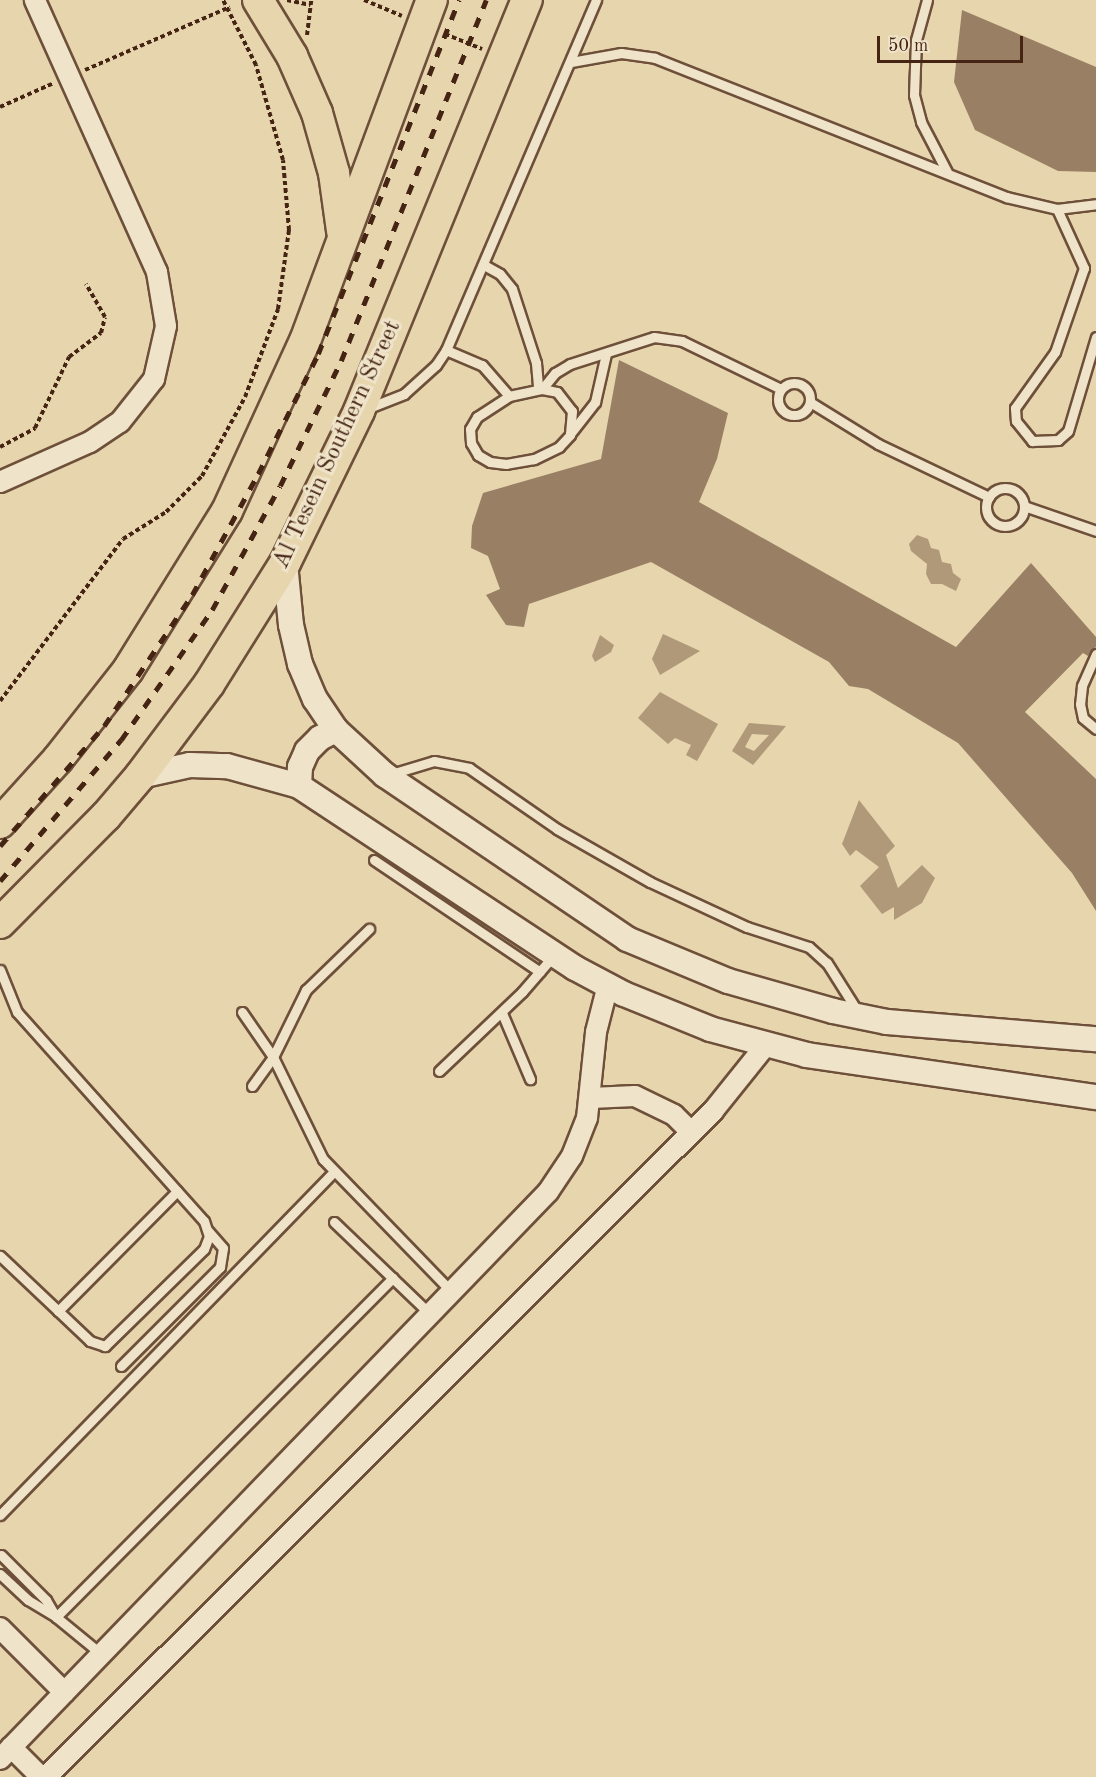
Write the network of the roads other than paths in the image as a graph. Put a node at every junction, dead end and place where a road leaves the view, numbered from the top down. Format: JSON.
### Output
{"nodes":[{"id":1,"x":35,"y":0,"type":"edge"},
{"id":2,"x":432,"y":0,"type":"edge"},
{"id":3,"x":527,"y":0,"type":"edge"},
{"id":4,"x":597,"y":0,"type":"edge"},
{"id":5,"x":927,"y":0,"type":"edge"},
{"id":6,"x":248,"y":2,"type":"edge"},
{"id":7,"x":571,"y":62,"type":"junction"},
{"id":8,"x":947,"y":172,"type":"junction"},
{"id":9,"x":1096,"y":204,"type":"edge"},
{"id":10,"x":1057,"y":209,"type":"junction"},
{"id":11,"x":343,"y":235,"type":"junction"},
{"id":12,"x":484,"y":265,"type":"junction"},
{"id":13,"x":1096,"y":337,"type":"edge"},
{"id":14,"x":446,"y":350,"type":"junction"},
{"id":15,"x":606,"y":354,"type":"junction"},
{"id":16,"x":540,"y":388,"type":"junction"},
{"id":17,"x":781,"y":389,"type":"junction"},
{"id":18,"x":509,"y":396,"type":"junction"},
{"id":19,"x":810,"y":402,"type":"junction"},
{"id":20,"x":359,"y":411,"type":"junction"},
{"id":21,"x":570,"y":435,"type":"junction"},
{"id":22,"x":0,"y":482,"type":"edge"},
{"id":23,"x":989,"y":497,"type":"junction"},
{"id":24,"x":1024,"y":506,"type":"junction"},
{"id":25,"x":1096,"y":531,"type":"edge"},
{"id":26,"x":285,"y":563,"type":"junction"},
{"id":27,"x":1096,"y":654,"type":"edge"},
{"id":28,"x":1096,"y":729,"type":"edge"},
{"id":29,"x":336,"y":730,"type":"junction"},
{"id":30,"x":385,"y":775,"type":"junction"},
{"id":31,"x":140,"y":776,"type":"junction"},
{"id":32,"x":299,"y":786,"type":"junction"},
{"id":33,"x":0,"y":823,"type":"edge"},
{"id":34,"x":374,"y":860,"type":"dead end"},
{"id":35,"x":0,"y":923,"type":"edge"},
{"id":36,"x":369,"y":928,"type":"dead end"},
{"id":37,"x":547,"y":964,"type":"junction"},
{"id":38,"x":0,"y":970,"type":"edge"},
{"id":39,"x":608,"y":985,"type":"junction"},
{"id":40,"x":242,"y":1012,"type":"dead end"},
{"id":41,"x":502,"y":1012,"type":"junction"},
{"id":42,"x":861,"y":1017,"type":"junction"},
{"id":43,"x":1096,"y":1039,"type":"edge"},
{"id":44,"x":765,"y":1046,"type":"junction"},
{"id":45,"x":273,"y":1057,"type":"junction"},
{"id":46,"x":439,"y":1071,"type":"dead end"},
{"id":47,"x":530,"y":1079,"type":"dead end"},
{"id":48,"x":252,"y":1086,"type":"dead end"},
{"id":49,"x":1096,"y":1097,"type":"edge"},
{"id":50,"x":591,"y":1098,"type":"junction"},
{"id":51,"x":690,"y":1131,"type":"junction"},
{"id":52,"x":334,"y":1172,"type":"junction"},
{"id":53,"x":177,"y":1191,"type":"junction"},
{"id":54,"x":334,"y":1222,"type":"dead end"},
{"id":55,"x":208,"y":1231,"type":"junction"},
{"id":56,"x":0,"y":1256,"type":"edge"},
{"id":57,"x":393,"y":1278,"type":"junction"},
{"id":58,"x":452,"y":1292,"type":"junction"},
{"id":59,"x":58,"y":1311,"type":"junction"},
{"id":60,"x":430,"y":1314,"type":"junction"},
{"id":61,"x":121,"y":1366,"type":"dead end"},
{"id":62,"x":0,"y":1515,"type":"edge"},
{"id":63,"x":2,"y":1555,"type":"dead end"},
{"id":64,"x":0,"y":1574,"type":"edge"},
{"id":65,"x":56,"y":1617,"type":"junction"},
{"id":66,"x":0,"y":1628,"type":"edge"},
{"id":67,"x":101,"y":1654,"type":"junction"},
{"id":68,"x":64,"y":1692,"type":"junction"},
{"id":69,"x":6,"y":1753,"type":"edge"},
{"id":70,"x":40,"y":1777,"type":"edge"},
{"id":71,"x":46,"y":1777,"type":"edge"}],
"edges":[{"from":1,"to":22,"type":"street"},
{"from":2,"to":11,"type":"main road"},
{"from":3,"to":20,"type":"main road","name":"Al Tesein Southern Street"},
{"from":4,"to":7,"type":"lane"},
{"from":5,"to":8,"type":"lane"},
{"from":6,"to":11,"type":"main road"},
{"from":7,"to":8,"type":"lane"},
{"from":7,"to":12,"type":"lane"},
{"from":8,"to":10,"type":"lane"},
{"from":9,"to":10,"type":"lane"},
{"from":10,"to":13,"type":"lane"},
{"from":11,"to":33,"type":"main road"},
{"from":12,"to":14,"type":"lane"},
{"from":12,"to":16,"type":"lane"},
{"from":14,"to":18,"type":"lane"},
{"from":14,"to":20,"type":"lane"},
{"from":15,"to":16,"type":"lane"},
{"from":15,"to":17,"type":"lane"},
{"from":15,"to":21,"type":"lane"},
{"from":16,"to":18,"type":"lane"},
{"from":16,"to":21,"type":"lane"},
{"from":17,"to":19,"type":"lane"},
{"from":17,"to":19,"type":"lane"},
{"from":18,"to":21,"type":"lane"},
{"from":19,"to":23,"type":"lane"},
{"from":20,"to":26,"type":"main road","name":"Al Tesein Southern Street"},
{"from":23,"to":24,"type":"lane"},
{"from":23,"to":24,"type":"lane"},
{"from":24,"to":25,"type":"lane"},
{"from":26,"to":29,"type":"street"},
{"from":26,"to":31,"type":"main road","name":"Al Tesein Southern Street"},
{"from":27,"to":28,"type":"lane"},
{"from":29,"to":30,"type":"street"},
{"from":29,"to":32,"type":"street"},
{"from":30,"to":42,"type":"street"},
{"from":30,"to":42,"type":"lane"},
{"from":31,"to":32,"type":"street"},
{"from":31,"to":35,"type":"main road","name":"Al Tesein Southern Street"},
{"from":32,"to":37,"type":"street"},
{"from":34,"to":37,"type":"lane"},
{"from":36,"to":45,"type":"lane"},
{"from":37,"to":39,"type":"street"},
{"from":37,"to":41,"type":"lane"},
{"from":38,"to":53,"type":"lane"},
{"from":39,"to":44,"type":"street"},
{"from":39,"to":50,"type":"street"},
{"from":40,"to":45,"type":"lane"},
{"from":41,"to":46,"type":"lane"},
{"from":41,"to":47,"type":"lane"},
{"from":42,"to":43,"type":"street"},
{"from":44,"to":49,"type":"street"},
{"from":44,"to":51,"type":"street"},
{"from":45,"to":48,"type":"lane"},
{"from":45,"to":52,"type":"lane"},
{"from":50,"to":51,"type":"street"},
{"from":50,"to":58,"type":"street"},
{"from":51,"to":71,"type":"street"},
{"from":52,"to":58,"type":"lane"},
{"from":52,"to":62,"type":"lane"},
{"from":53,"to":55,"type":"lane"},
{"from":53,"to":59,"type":"lane"},
{"from":54,"to":57,"type":"lane"},
{"from":55,"to":59,"type":"lane"},
{"from":55,"to":61,"type":"lane"},
{"from":56,"to":59,"type":"lane"},
{"from":57,"to":60,"type":"lane"},
{"from":57,"to":65,"type":"lane"},
{"from":58,"to":60,"type":"street"},
{"from":60,"to":67,"type":"street"},
{"from":63,"to":65,"type":"lane"},
{"from":64,"to":65,"type":"lane"},
{"from":65,"to":67,"type":"lane"},
{"from":66,"to":68,"type":"street"},
{"from":67,"to":68,"type":"street"},
{"from":68,"to":69,"type":"street"},
{"from":69,"to":70,"type":"street"}]}
